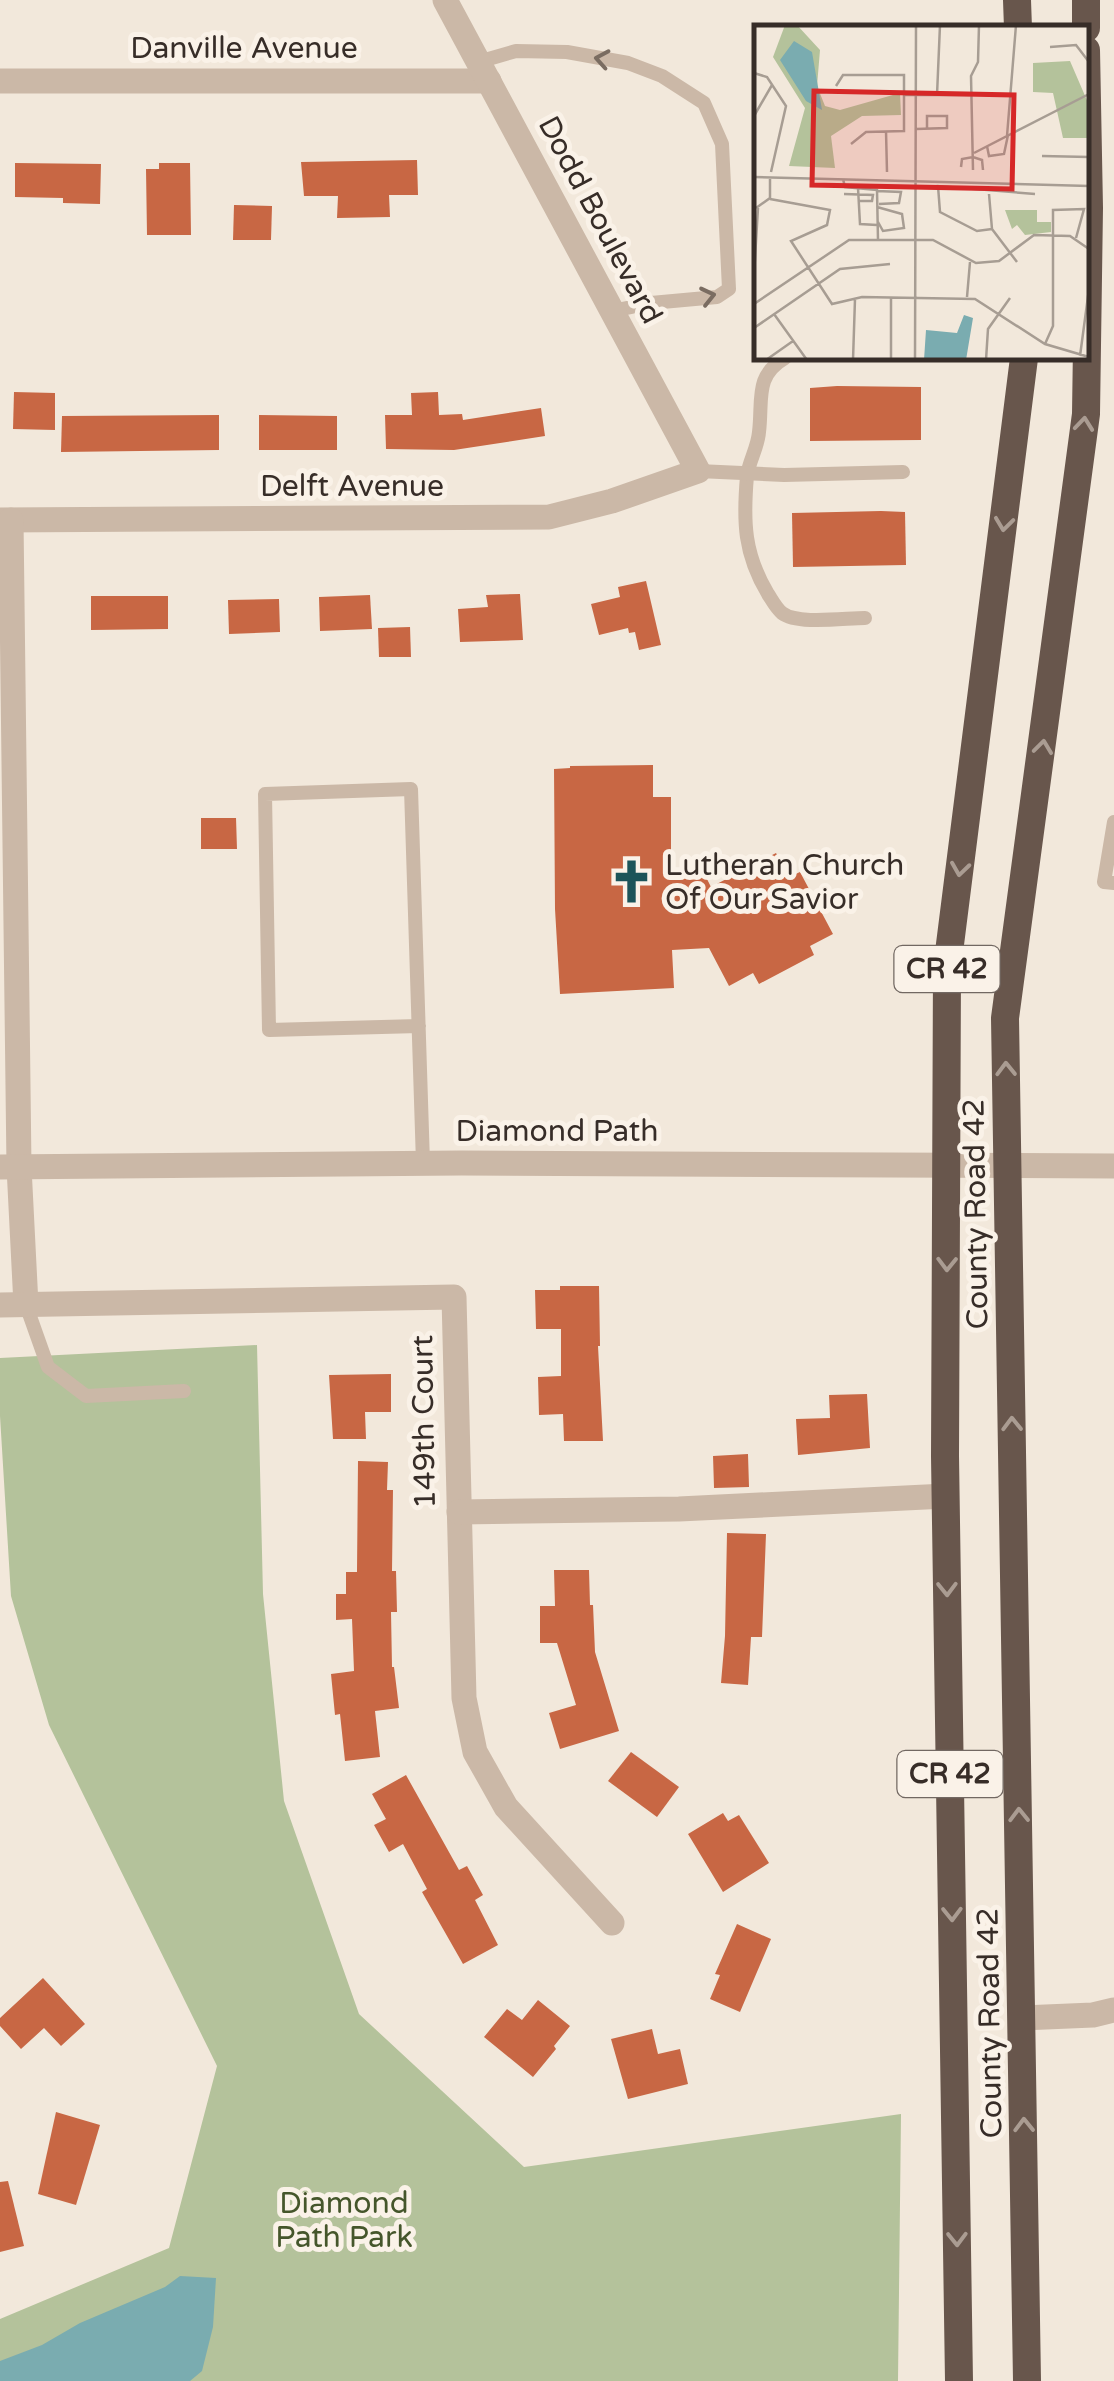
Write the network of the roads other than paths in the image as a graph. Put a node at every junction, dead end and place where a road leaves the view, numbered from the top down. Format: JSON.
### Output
{"nodes":[{"id":1,"x":445,"y":0,"type":"edge"},
{"id":2,"x":1017,"y":0,"type":"edge"},
{"id":3,"x":1018,"y":25,"type":"edge"},
{"id":4,"x":484,"y":72,"type":"junction"},
{"id":5,"x":0,"y":80,"type":"edge"},
{"id":6,"x":612,"y":311,"type":"junction"},
{"id":7,"x":783,"y":360,"type":"edge"},
{"id":8,"x":1024,"y":360,"type":"edge"},
{"id":9,"x":1087,"y":360,"type":"edge"},
{"id":10,"x":698,"y":470,"type":"junction"},
{"id":11,"x":747,"y":472,"type":"junction"},
{"id":12,"x":902,"y":472,"type":"dead end"},
{"id":13,"x":6,"y":520,"type":"edge"},
{"id":14,"x":865,"y":618,"type":"dead end"},
{"id":15,"x":1114,"y":822,"type":"edge"},
{"id":16,"x":1114,"y":884,"type":"edge"},
{"id":17,"x":8,"y":917,"type":"edge"},
{"id":18,"x":419,"y":1026,"type":"junction"},
{"id":19,"x":423,"y":1164,"type":"junction"},
{"id":20,"x":948,"y":1166,"type":"junction"},
{"id":21,"x":1114,"y":1166,"type":"edge"},
{"id":22,"x":10,"y":1167,"type":"edge"},
{"id":23,"x":1008,"y":1167,"type":"junction"},
{"id":24,"x":13,"y":1305,"type":"edge"},
{"id":25,"x":184,"y":1391,"type":"dead end"},
{"id":26,"x":946,"y":1496,"type":"junction"},
{"id":27,"x":458,"y":1512,"type":"junction"},
{"id":28,"x":612,"y":1923,"type":"dead end"},
{"id":29,"x":1114,"y":2010,"type":"edge"},
{"id":30,"x":1022,"y":2018,"type":"junction"},
{"id":31,"x":960,"y":2381,"type":"edge"},
{"id":32,"x":1028,"y":2381,"type":"edge"}],
"edges":[{"from":1,"to":4,"type":"street","name":"Dodd Boulevard"},
{"from":2,"to":3,"type":"highway"},
{"from":4,"to":5,"type":"street","name":"Danville Avenue"},
{"from":4,"to":6,"type":"street","name":"Dodd Boulevard"},
{"from":6,"to":4,"type":"lane","one_way":true},
{"from":6,"to":10,"type":"street","name":"Dodd Boulevard"},
{"from":7,"to":11,"type":"lane"},
{"from":8,"to":20,"type":"highway","name":"County Road 42","number":"CR 42","one_way":true},
{"from":23,"to":9,"type":"highway","name":"County Road 42","number":"CR 42","one_way":true},
{"from":10,"to":11,"type":"lane"},
{"from":10,"to":13,"type":"street","name":"Delft Avenue"},
{"from":11,"to":12,"type":"lane"},
{"from":11,"to":14,"type":"lane"},
{"from":13,"to":17,"type":"street"},
{"from":15,"to":16,"type":"lane"},
{"from":17,"to":22,"type":"street"},
{"from":18,"to":18,"type":"lane"},
{"from":18,"to":19,"type":"lane"},
{"from":19,"to":20,"type":"street","name":"Diamond Path"},
{"from":19,"to":22,"type":"street","name":"Diamond Path"},
{"from":20,"to":23,"type":"street","name":"Diamond Path"},
{"from":20,"to":26,"type":"highway","name":"County Road 42","number":"CR 42","one_way":true},
{"from":21,"to":23,"type":"street","name":"Diamond Path"},
{"from":22,"to":24,"type":"street"},
{"from":30,"to":23,"type":"highway","name":"County Road 42","number":"CR 42","one_way":true},
{"from":24,"to":25,"type":"lane"},
{"from":24,"to":27,"type":"street","name":"149th Court"},
{"from":26,"to":27,"type":"street"},
{"from":26,"to":31,"type":"highway","name":"County Road 42","number":"CR 42","one_way":true},
{"from":27,"to":28,"type":"street","name":"149th Court"},
{"from":29,"to":30,"type":"street"},
{"from":32,"to":30,"type":"highway","name":"County Road 42","number":"CR 42","one_way":true}]}
